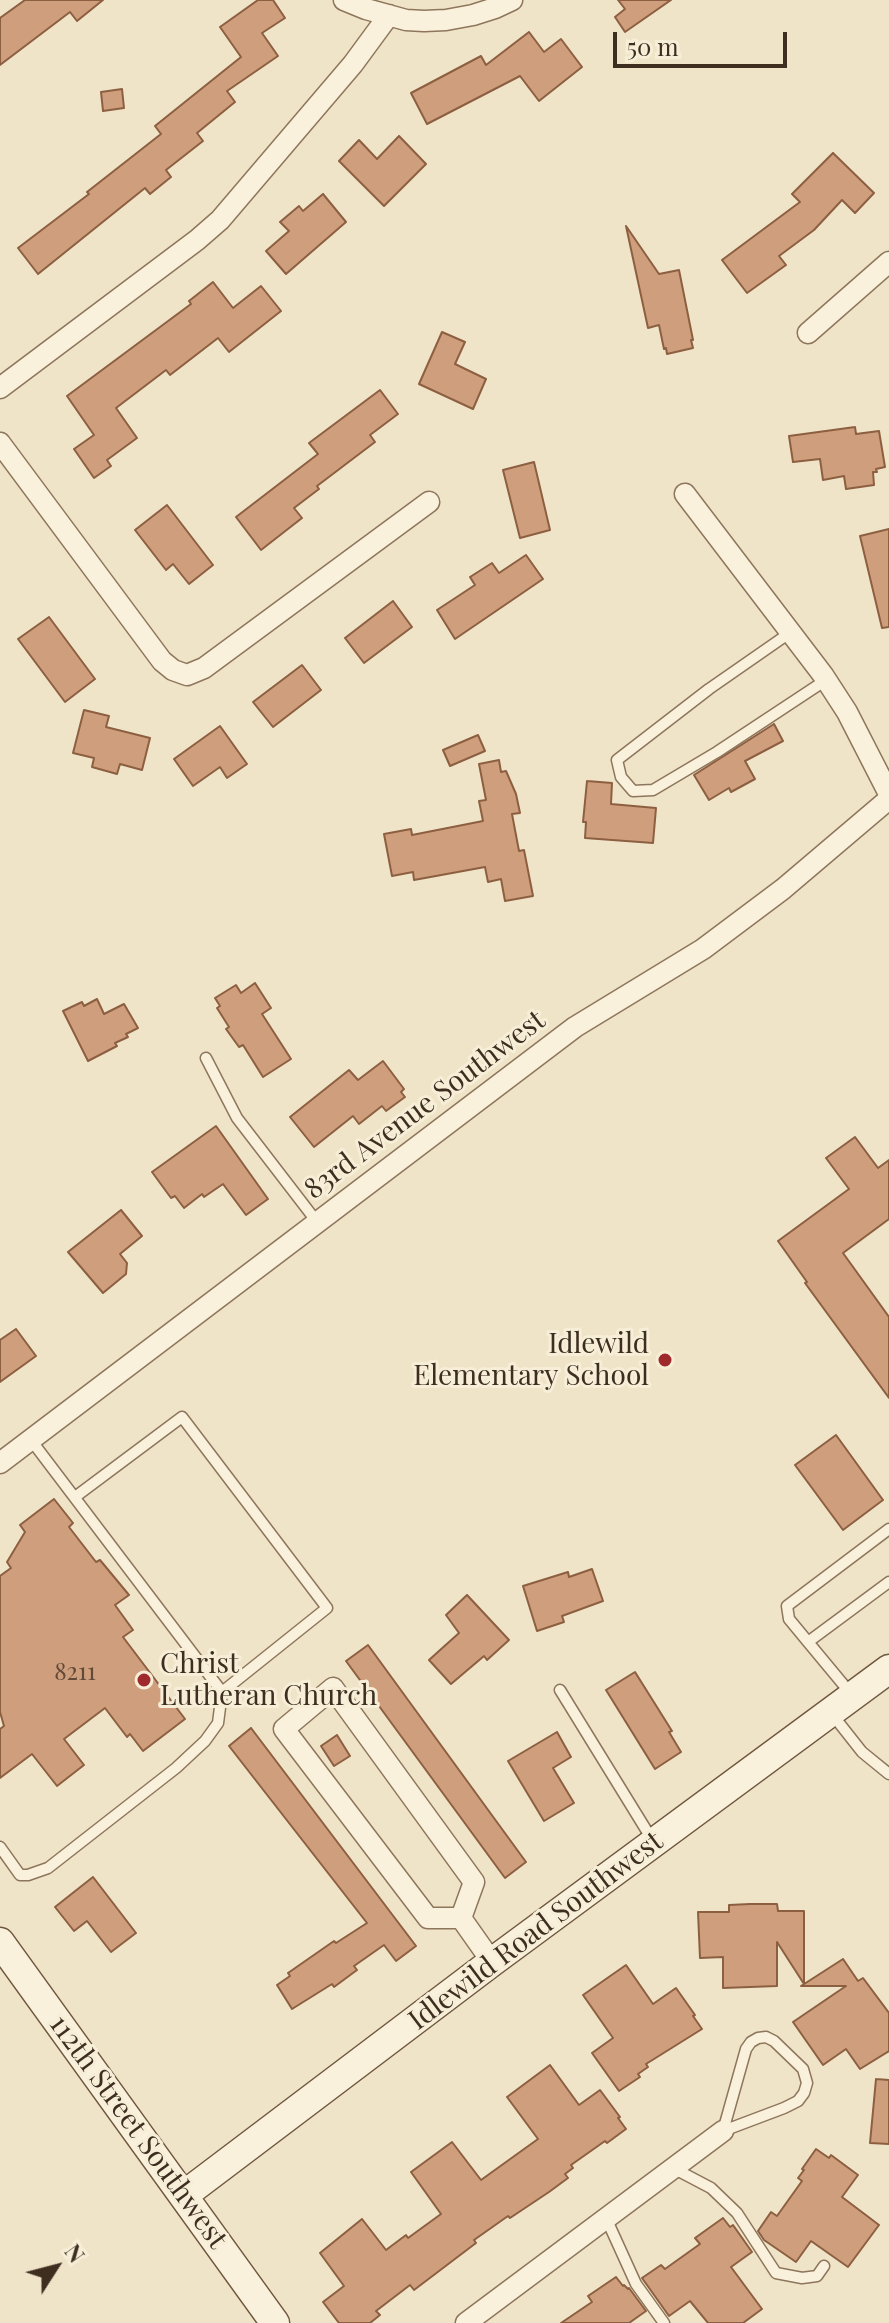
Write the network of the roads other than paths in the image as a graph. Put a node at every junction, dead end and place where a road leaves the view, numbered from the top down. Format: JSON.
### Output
{"nodes":[{"id":1,"x":344,"y":0,"type":"edge"},
{"id":2,"x":512,"y":0,"type":"edge"},
{"id":3,"x":389,"y":15,"type":"junction"},
{"id":4,"x":889,"y":262,"type":"edge"},
{"id":5,"x":808,"y":333,"type":"dead end"},
{"id":6,"x":0,"y":388,"type":"edge"},
{"id":7,"x":0,"y":443,"type":"edge"},
{"id":8,"x":685,"y":494,"type":"dead end"},
{"id":9,"x":429,"y":502,"type":"dead end"},
{"id":10,"x":791,"y":632,"type":"junction"},
{"id":11,"x":826,"y":680,"type":"junction"},
{"id":12,"x":889,"y":796,"type":"edge"},
{"id":13,"x":206,"y":1058,"type":"dead end"},
{"id":14,"x":317,"y":1222,"type":"junction"},
{"id":15,"x":31,"y":1440,"type":"junction"},
{"id":16,"x":0,"y":1463,"type":"edge"},
{"id":17,"x":75,"y":1497,"type":"junction"},
{"id":18,"x":889,"y":1529,"type":"edge"},
{"id":19,"x":889,"y":1582,"type":"edge"},
{"id":20,"x":808,"y":1642,"type":"junction"},
{"id":21,"x":889,"y":1669,"type":"edge"},
{"id":22,"x":560,"y":1690,"type":"dead end"},
{"id":23,"x":222,"y":1692,"type":"junction"},
{"id":24,"x":842,"y":1704,"type":"junction"},
{"id":25,"x":889,"y":1774,"type":"edge"},
{"id":26,"x":654,"y":1842,"type":"junction"},
{"id":27,"x":0,"y":1847,"type":"edge"},
{"id":28,"x":461,"y":1918,"type":"junction"},
{"id":29,"x":0,"y":1942,"type":"edge"},
{"id":30,"x":492,"y":1962,"type":"junction"},
{"id":31,"x":723,"y":2131,"type":"junction"},
{"id":32,"x":673,"y":2168,"type":"junction"},
{"id":33,"x":184,"y":2195,"type":"junction"},
{"id":34,"x":606,"y":2218,"type":"junction"},
{"id":35,"x":824,"y":2266,"type":"dead end"},
{"id":36,"x":479,"y":2319,"type":"edge"},
{"id":37,"x":275,"y":2323,"type":"edge"},
{"id":38,"x":664,"y":2323,"type":"edge"}],
"edges":[{"from":1,"to":3,"type":"street"},
{"from":2,"to":3,"type":"street"},
{"from":3,"to":6,"type":"street"},
{"from":4,"to":5,"type":"street"},
{"from":7,"to":9,"type":"street"},
{"from":8,"to":10,"type":"street"},
{"from":10,"to":11,"type":"street"},
{"from":10,"to":11,"type":"lane"},
{"from":11,"to":12,"type":"street"},
{"from":12,"to":14,"type":"street","name":"83rd Avenue Southwest"},
{"from":13,"to":14,"type":"lane"},
{"from":14,"to":15,"type":"street","name":"83rd Avenue Southwest"},
{"from":15,"to":16,"type":"street","name":"83rd Avenue Southwest"},
{"from":15,"to":17,"type":"lane"},
{"from":17,"to":23,"type":"lane"},
{"from":17,"to":23,"type":"lane"},
{"from":18,"to":20,"type":"lane"},
{"from":19,"to":20,"type":"lane"},
{"from":20,"to":24,"type":"lane"},
{"from":21,"to":24,"type":"street","name":"Idlewild Road Southwest"},
{"from":22,"to":26,"type":"lane"},
{"from":23,"to":27,"type":"lane"},
{"from":24,"to":25,"type":"lane"},
{"from":24,"to":26,"type":"street","name":"Idlewild Road Southwest"},
{"from":26,"to":30,"type":"street","name":"Idlewild Road Southwest"},
{"from":28,"to":28,"type":"street"},
{"from":28,"to":30,"type":"street"},
{"from":29,"to":33,"type":"street","name":"112th Street Southwest"},
{"from":30,"to":33,"type":"street","name":"Idlewild Road Southwest"},
{"from":31,"to":31,"type":"lane"},
{"from":31,"to":32,"type":"street"},
{"from":32,"to":34,"type":"street"},
{"from":32,"to":35,"type":"lane"},
{"from":33,"to":37,"type":"street","name":"112th Street Southwest"},
{"from":34,"to":36,"type":"street"},
{"from":34,"to":38,"type":"lane"}]}
